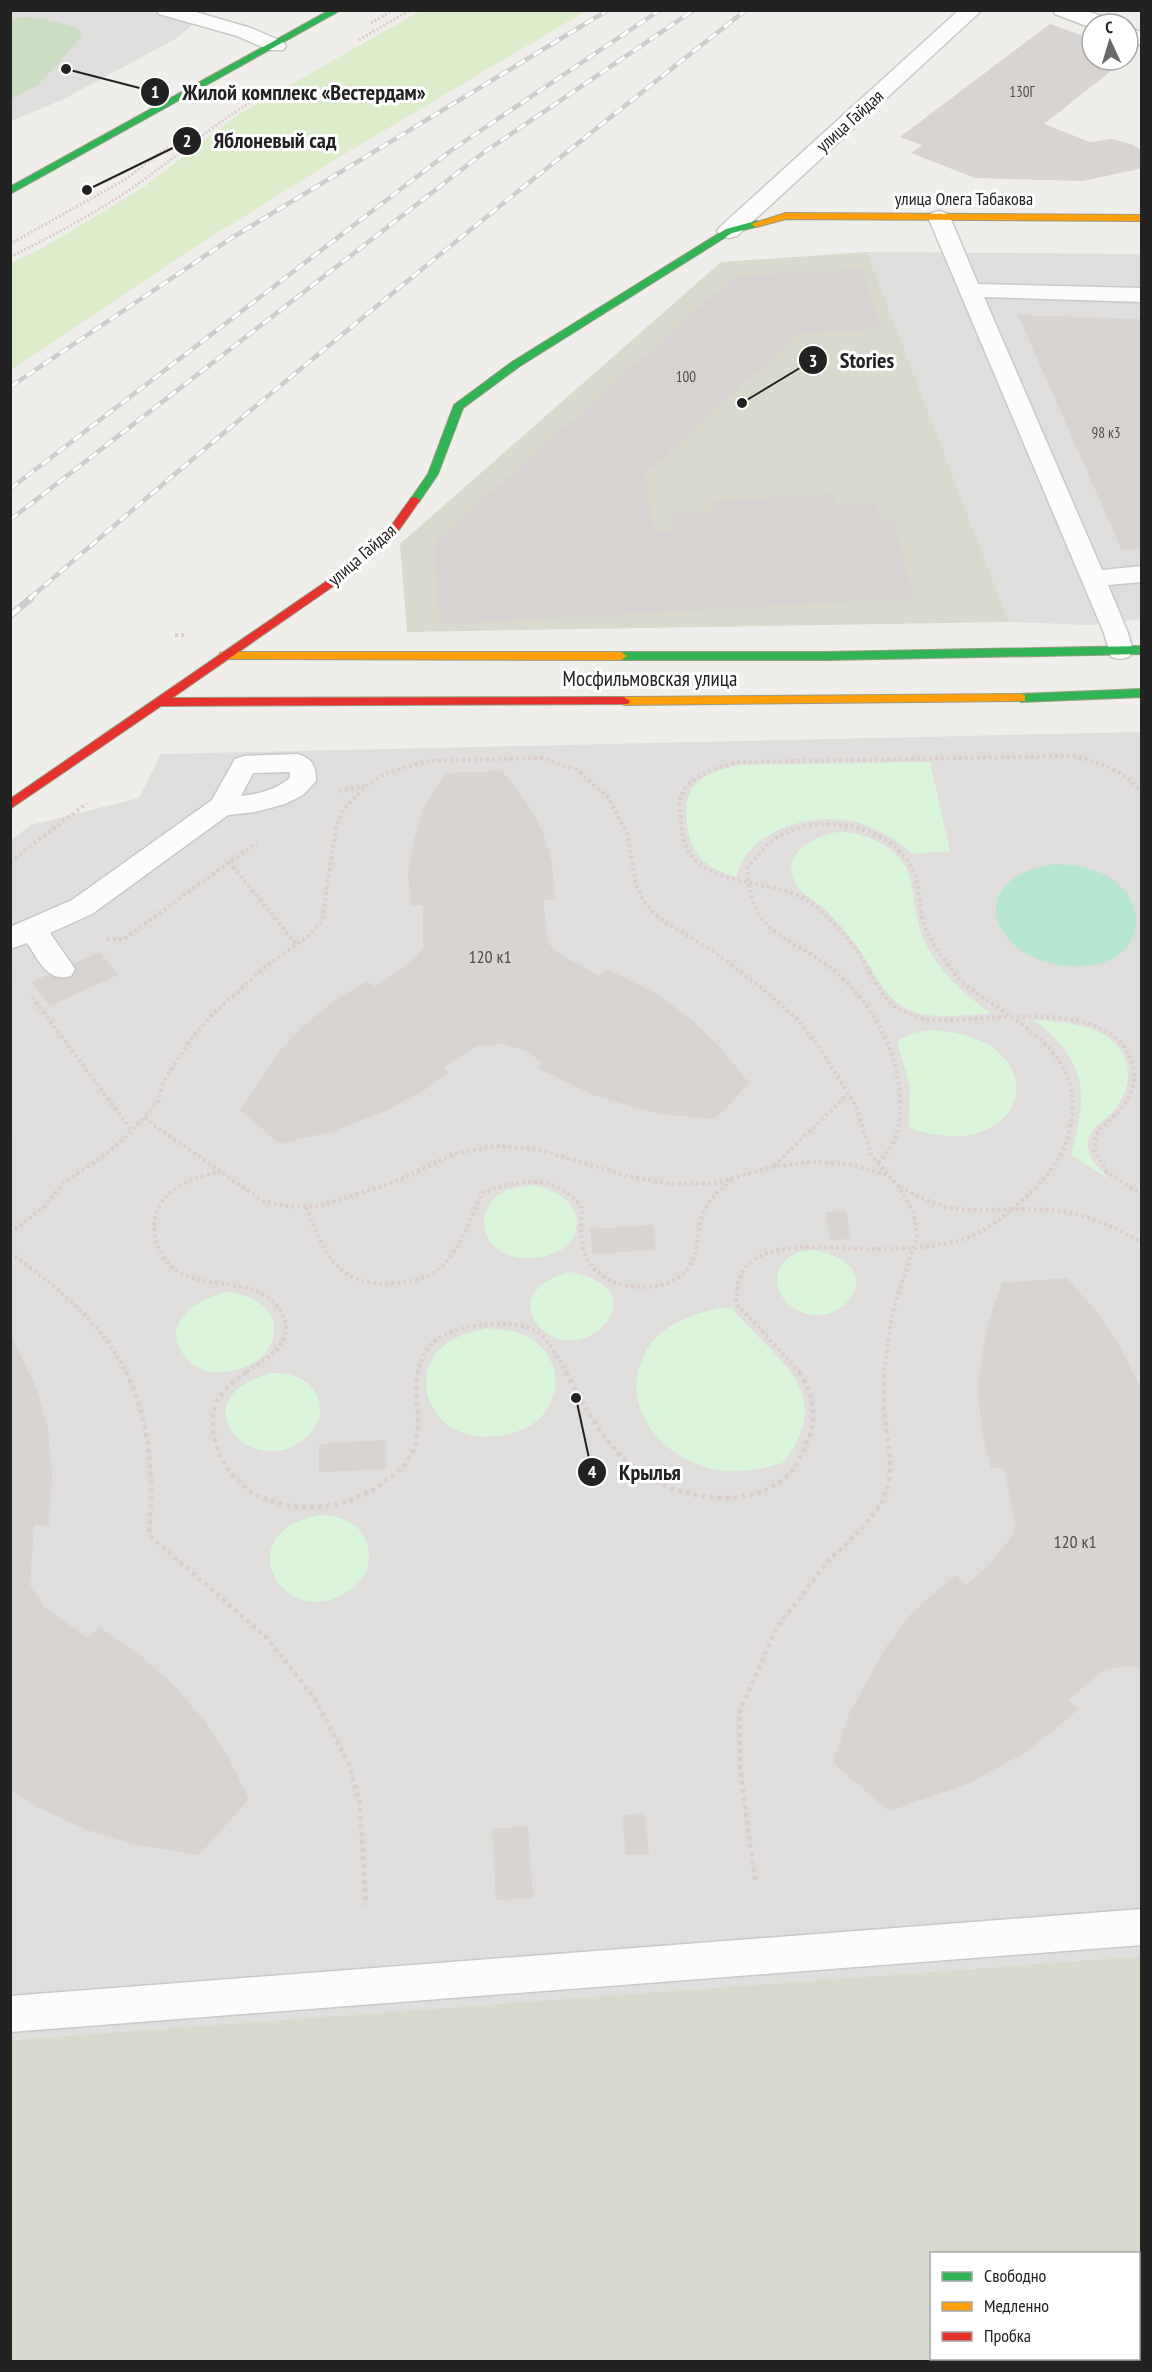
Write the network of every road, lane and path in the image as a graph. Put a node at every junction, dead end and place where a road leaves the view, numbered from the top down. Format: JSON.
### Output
{"nodes":[{"id":1,"x":166,"y":10,"type":"edge"},
{"id":2,"x":337,"y":10,"type":"edge"},
{"id":3,"x":410,"y":10,"type":"edge"},
{"id":4,"x":972,"y":10,"type":"edge"},
{"id":5,"x":1062,"y":10,"type":"edge"},
{"id":6,"x":1080,"y":17,"type":"edge"},
{"id":7,"x":350,"y":45,"type":"dead end"},
{"id":8,"x":276,"y":46,"type":"junction"},
{"id":9,"x":261,"y":96,"type":"dead end"},
{"id":10,"x":172,"y":144,"type":"dead end"},
{"id":11,"x":10,"y":191,"type":"edge"},
{"id":12,"x":786,"y":216,"type":"joint"},
{"id":13,"x":939,"y":217,"type":"junction"},
{"id":14,"x":1142,"y":218,"type":"edge"},
{"id":15,"x":729,"y":231,"type":"junction"},
{"id":16,"x":10,"y":244,"type":"edge"},
{"id":17,"x":10,"y":257,"type":"edge"},
{"id":18,"x":970,"y":290,"type":"junction"},
{"id":19,"x":1142,"y":295,"type":"edge"},
{"id":20,"x":1142,"y":574,"type":"edge"},
{"id":21,"x":1093,"y":579,"type":"junction"},
{"id":22,"x":1131,"y":650,"type":"edge"},
{"id":23,"x":224,"y":656,"type":"junction"},
{"id":24,"x":1142,"y":693,"type":"edge"},
{"id":25,"x":158,"y":702,"type":"junction"},
{"id":26,"x":366,"y":786,"type":"junction"},
{"id":27,"x":332,"y":793,"type":"dead end"},
{"id":28,"x":1142,"y":794,"type":"edge"},
{"id":29,"x":10,"y":805,"type":"edge"},
{"id":30,"x":222,"y":806,"type":"dead end"},
{"id":31,"x":265,"y":836,"type":"dead end"},
{"id":32,"x":229,"y":862,"type":"junction"},
{"id":33,"x":748,"y":881,"type":"junction"},
{"id":34,"x":21,"y":934,"type":"edge"},
{"id":35,"x":297,"y":945,"type":"junction"},
{"id":36,"x":58,"y":965,"type":"junction"},
{"id":37,"x":1009,"y":1015,"type":"junction"},
{"id":38,"x":848,"y":1094,"type":"junction"},
{"id":39,"x":144,"y":1118,"type":"junction"},
{"id":40,"x":132,"y":1131,"type":"junction"},
{"id":41,"x":878,"y":1163,"type":"junction"},
{"id":42,"x":774,"y":1167,"type":"junction"},
{"id":43,"x":221,"y":1171,"type":"junction"},
{"id":44,"x":889,"y":1175,"type":"junction"},
{"id":45,"x":735,"y":1177,"type":"junction"},
{"id":46,"x":899,"y":1187,"type":"junction"},
{"id":47,"x":1142,"y":1195,"type":"edge"},
{"id":48,"x":306,"y":1207,"type":"junction"},
{"id":49,"x":1013,"y":1210,"type":"junction"},
{"id":50,"x":10,"y":1233,"type":"edge"},
{"id":51,"x":1142,"y":1243,"type":"edge"},
{"id":52,"x":914,"y":1248,"type":"junction"},
{"id":53,"x":10,"y":1252,"type":"edge"},
{"id":54,"x":755,"y":1880,"type":"dead end"},
{"id":55,"x":366,"y":1905,"type":"dead end"},
{"id":56,"x":1142,"y":1927,"type":"edge"},
{"id":57,"x":10,"y":2014,"type":"edge"}],
"edges":[{"from":1,"to":8,"type":"lane"},
{"from":2,"to":8,"type":"street"},
{"from":3,"to":7,"type":"path"},
{"from":4,"to":15,"type":"street","name":"улица Гайдая"},
{"from":5,"to":6,"type":"lane"},
{"from":8,"to":11,"type":"street"},
{"from":9,"to":17,"type":"path"},
{"from":10,"to":16,"type":"path"},
{"from":12,"to":13,"type":"street","name":"улица Олега Табакова"},
{"from":12,"to":15,"type":"street","name":"улица Гайдая"},
{"from":13,"to":14,"type":"street","name":"улица Олега Табакова"},
{"from":13,"to":18,"type":"lane"},
{"from":15,"to":23,"type":"street","name":"улица Гайдая"},
{"from":18,"to":19,"type":"lane"},
{"from":18,"to":21,"type":"lane"},
{"from":20,"to":21,"type":"lane"},
{"from":21,"to":22,"type":"lane"},
{"from":22,"to":23,"type":"street","name":"Мосфильмовская улица"},
{"from":23,"to":25,"type":"street","name":"улица Гайдая"},
{"from":24,"to":25,"type":"street","name":"Мосфильмовская улица"},
{"from":25,"to":29,"type":"street","name":"улица Гайдая"},
{"from":26,"to":27,"type":"path"},
{"from":26,"to":35,"type":"path"},
{"from":26,"to":38,"type":"path"},
{"from":28,"to":33,"type":"path"},
{"from":30,"to":34,"type":"lane"},
{"from":31,"to":32,"type":"path"},
{"from":32,"to":35,"type":"path"},
{"from":32,"to":36,"type":"path"},
{"from":33,"to":37,"type":"path"},
{"from":33,"to":37,"type":"path"},
{"from":33,"to":41,"type":"path"},
{"from":34,"to":36,"type":"lane"},
{"from":35,"to":39,"type":"path"},
{"from":36,"to":40,"type":"path"},
{"from":37,"to":47,"type":"path"},
{"from":37,"to":49,"type":"path"},
{"from":38,"to":41,"type":"path"},
{"from":38,"to":42,"type":"path"},
{"from":39,"to":40,"type":"path"},
{"from":39,"to":43,"type":"path"},
{"from":40,"to":50,"type":"path"},
{"from":41,"to":44,"type":"path"},
{"from":42,"to":44,"type":"path"},
{"from":42,"to":45,"type":"path"},
{"from":43,"to":48,"type":"path"},
{"from":43,"to":52,"type":"path"},
{"from":44,"to":46,"type":"path"},
{"from":45,"to":48,"type":"path"},
{"from":45,"to":48,"type":"path"},
{"from":46,"to":49,"type":"path"},
{"from":46,"to":52,"type":"path"},
{"from":49,"to":51,"type":"path"},
{"from":49,"to":52,"type":"path"},
{"from":52,"to":54,"type":"path"},
{"from":53,"to":55,"type":"path"},
{"from":56,"to":57,"type":"lane"}]}
